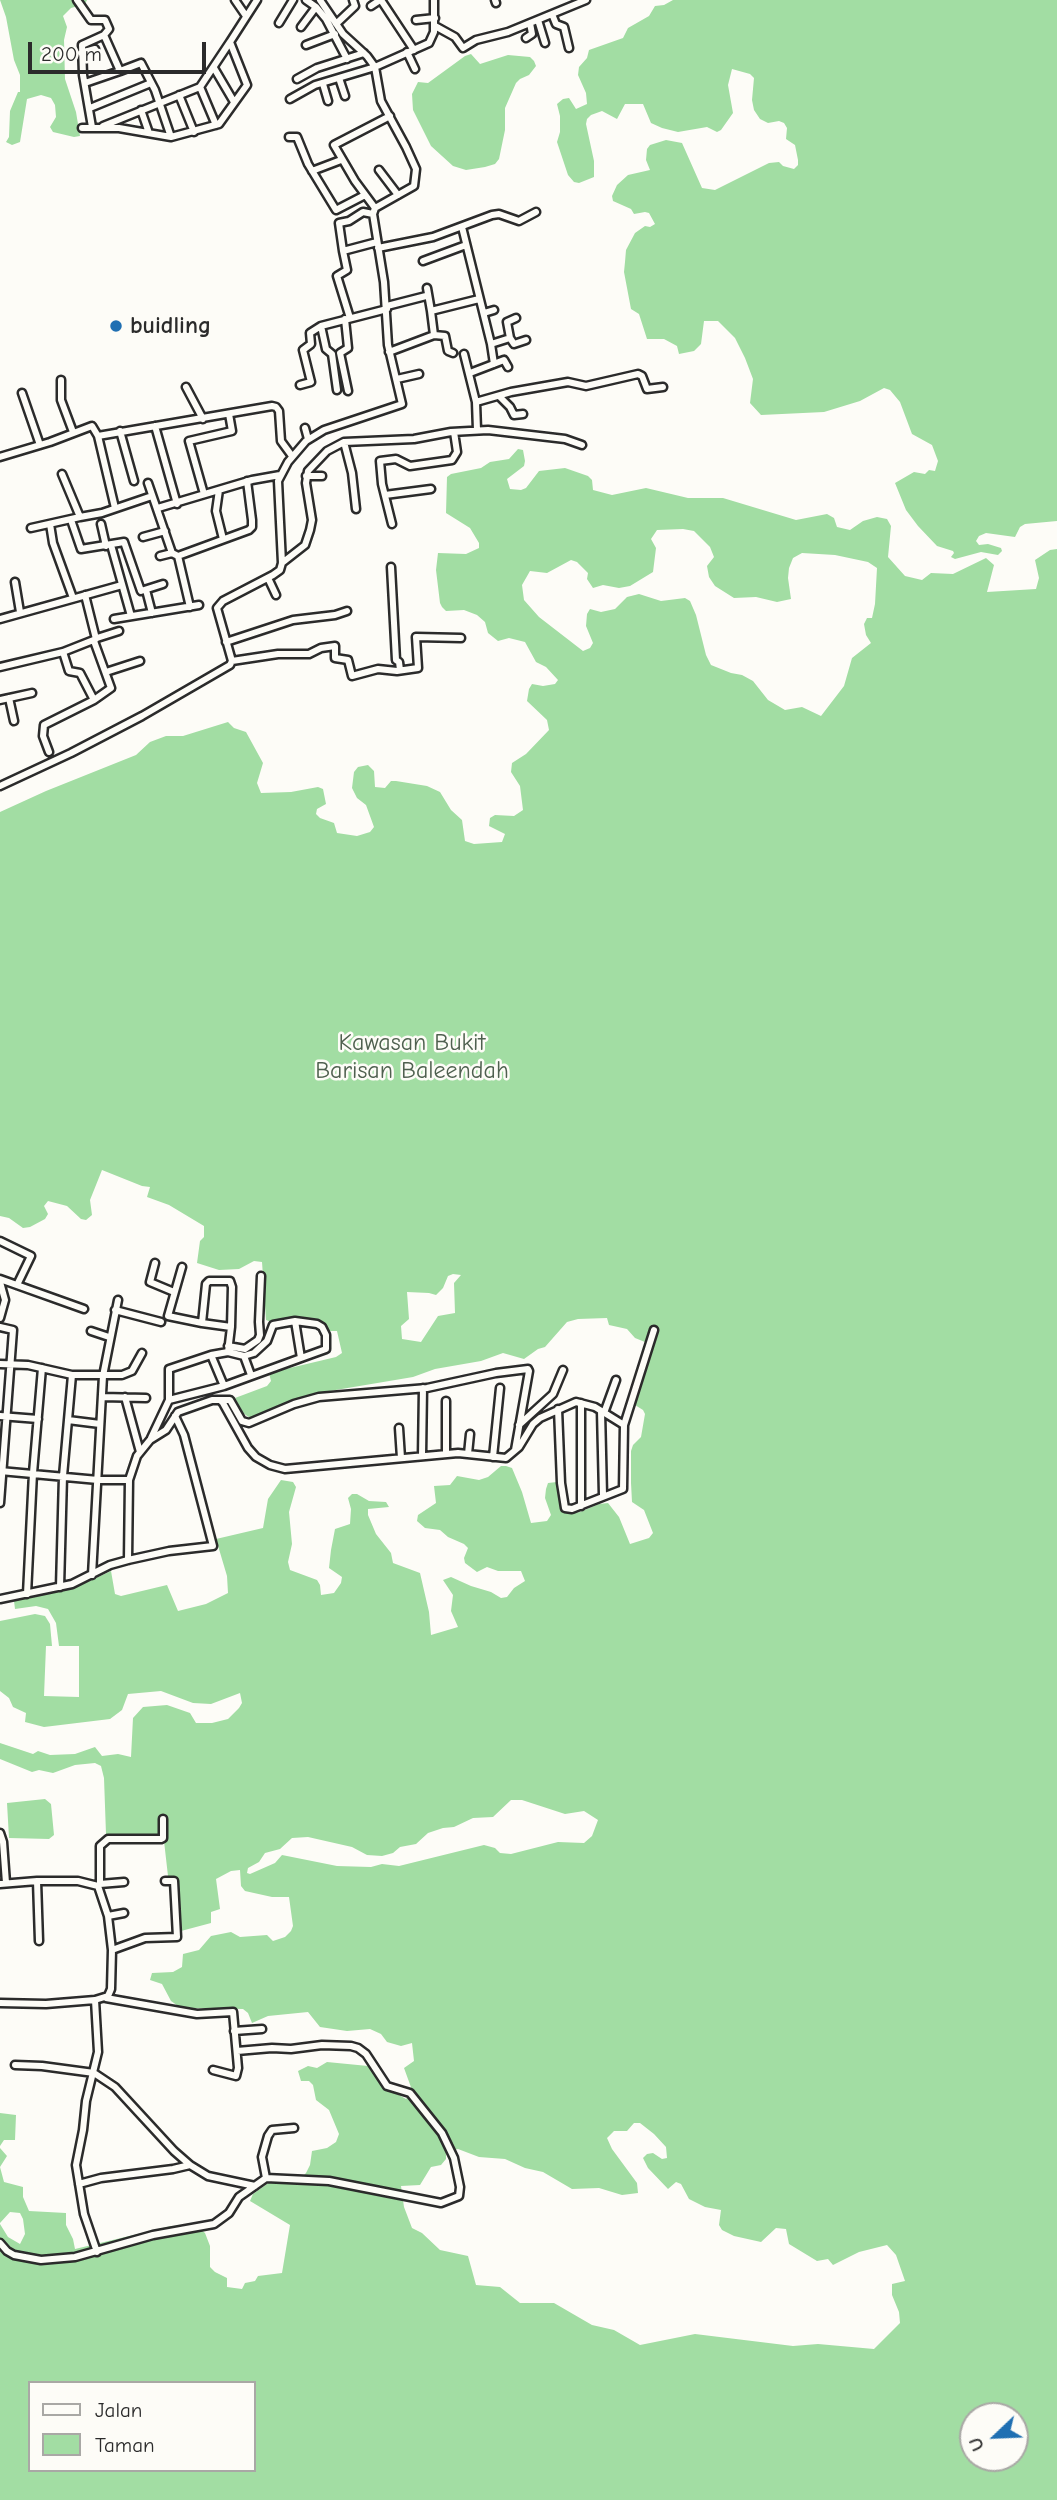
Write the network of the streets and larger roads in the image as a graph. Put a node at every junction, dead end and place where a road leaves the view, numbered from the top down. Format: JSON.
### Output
{"nodes":[{"id":1,"x":77,"y":0,"type":"edge"},
{"id":2,"x":235,"y":0,"type":"edge"},
{"id":3,"x":257,"y":0,"type":"edge"},
{"id":4,"x":293,"y":0,"type":"edge"},
{"id":5,"x":306,"y":0,"type":"edge"},
{"id":6,"x":353,"y":0,"type":"edge"},
{"id":7,"x":381,"y":0,"type":"edge"},
{"id":8,"x":435,"y":0,"type":"edge"},
{"id":9,"x":586,"y":0,"type":"edge"},
{"id":10,"x":318,"y":3,"type":"edge"},
{"id":11,"x":371,"y":6,"type":"dead end"},
{"id":12,"x":552,"y":14,"type":"junction"},
{"id":13,"x":246,"y":16,"type":"junction"},
{"id":14,"x":416,"y":20,"type":"dead end"},
{"id":15,"x":538,"y":20,"type":"junction"},
{"id":16,"x":435,"y":22,"type":"junction"},
{"id":17,"x":278,"y":23,"type":"dead end"},
{"id":18,"x":530,"y":23,"type":"junction"},
{"id":19,"x":336,"y":24,"type":"junction"},
{"id":20,"x":301,"y":27,"type":"dead end"},
{"id":21,"x":335,"y":34,"type":"junction"},
{"id":22,"x":104,"y":35,"type":"junction"},
{"id":23,"x":526,"y":38,"type":"dead end"},
{"id":24,"x":230,"y":42,"type":"junction"},
{"id":25,"x":545,"y":43,"type":"dead end"},
{"id":26,"x":306,"y":45,"type":"dead end"},
{"id":27,"x":95,"y":48,"type":"dead end"},
{"id":28,"x":569,"y":48,"type":"dead end"},
{"id":29,"x":411,"y":51,"type":"junction"},
{"id":30,"x":81,"y":53,"type":"junction"},
{"id":31,"x":364,"y":53,"type":"junction"},
{"id":32,"x":347,"y":59,"type":"junction"},
{"id":33,"x":375,"y":66,"type":"junction"},
{"id":34,"x":214,"y":68,"type":"junction"},
{"id":35,"x":415,"y":69,"type":"dead end"},
{"id":36,"x":120,"y":71,"type":"junction"},
{"id":37,"x":339,"y":78,"type":"junction"},
{"id":38,"x":297,"y":79,"type":"dead end"},
{"id":39,"x":85,"y":83,"type":"junction"},
{"id":40,"x":151,"y":83,"type":"junction"},
{"id":41,"x":323,"y":84,"type":"junction"},
{"id":42,"x":200,"y":87,"type":"junction"},
{"id":43,"x":179,"y":95,"type":"junction"},
{"id":44,"x":345,"y":96,"type":"dead end"},
{"id":45,"x":290,"y":99,"type":"dead end"},
{"id":46,"x":328,"y":101,"type":"dead end"},
{"id":47,"x":234,"y":102,"type":"junction"},
{"id":48,"x":159,"y":103,"type":"junction"},
{"id":49,"x":90,"y":108,"type":"junction"},
{"id":50,"x":141,"y":110,"type":"junction"},
{"id":51,"x":390,"y":116,"type":"junction"},
{"id":52,"x":216,"y":125,"type":"junction"},
{"id":53,"x":92,"y":127,"type":"junction"},
{"id":54,"x":102,"y":127,"type":"junction"},
{"id":55,"x":82,"y":128,"type":"dead end"},
{"id":56,"x":194,"y":132,"type":"junction"},
{"id":57,"x":149,"y":133,"type":"junction"},
{"id":58,"x":171,"y":136,"type":"junction"},
{"id":59,"x":289,"y":137,"type":"dead end"},
{"id":60,"x":341,"y":160,"type":"junction"},
{"id":61,"x":379,"y":170,"type":"dead end"},
{"id":62,"x":312,"y":171,"type":"junction"},
{"id":63,"x":365,"y":195,"type":"junction"},
{"id":64,"x":398,"y":195,"type":"junction"},
{"id":65,"x":336,"y":210,"type":"junction"},
{"id":66,"x":374,"y":211,"type":"junction"},
{"id":67,"x":536,"y":212,"type":"dead end"},
{"id":68,"x":339,"y":223,"type":"junction"},
{"id":69,"x":463,"y":227,"type":"junction"},
{"id":70,"x":378,"y":245,"type":"junction"},
{"id":71,"x":466,"y":245,"type":"junction"},
{"id":72,"x":343,"y":251,"type":"junction"},
{"id":73,"x":423,"y":261,"type":"dead end"},
{"id":74,"x":426,"y":288,"type":"dead end"},
{"id":75,"x":426,"y":296,"type":"junction"},
{"id":76,"x":479,"y":299,"type":"junction"},
{"id":77,"x":387,"y":308,"type":"junction"},
{"id":78,"x":494,"y":310,"type":"dead end"},
{"id":79,"x":431,"y":312,"type":"junction"},
{"id":80,"x":484,"y":313,"type":"junction"},
{"id":81,"x":347,"y":318,"type":"junction"},
{"id":82,"x":516,"y":318,"type":"dead end"},
{"id":83,"x":321,"y":326,"type":"junction"},
{"id":84,"x":434,"y":335,"type":"junction"},
{"id":85,"x":510,"y":338,"type":"junction"},
{"id":86,"x":526,"y":340,"type":"dead end"},
{"id":87,"x":491,"y":344,"type":"junction"},
{"id":88,"x":390,"y":352,"type":"junction"},
{"id":89,"x":453,"y":353,"type":"dead end"},
{"id":90,"x":464,"y":354,"type":"dead end"},
{"id":91,"x":494,"y":364,"type":"junction"},
{"id":92,"x":508,"y":367,"type":"dead end"},
{"id":93,"x":470,"y":373,"type":"junction"},
{"id":94,"x":419,"y":374,"type":"dead end"},
{"id":95,"x":397,"y":379,"type":"junction"},
{"id":96,"x":61,"y":380,"type":"dead end"},
{"id":97,"x":299,"y":385,"type":"dead end"},
{"id":98,"x":186,"y":387,"type":"dead end"},
{"id":99,"x":663,"y":387,"type":"dead end"},
{"id":100,"x":337,"y":390,"type":"dead end"},
{"id":101,"x":60,"y":391,"type":"junction"},
{"id":102,"x":348,"y":391,"type":"dead end"},
{"id":103,"x":22,"y":393,"type":"dead end"},
{"id":104,"x":51,"y":395,"type":"dead end"},
{"id":105,"x":499,"y":396,"type":"junction"},
{"id":106,"x":476,"y":401,"type":"junction"},
{"id":107,"x":229,"y":414,"type":"junction"},
{"id":108,"x":523,"y":414,"type":"dead end"},
{"id":109,"x":203,"y":419,"type":"junction"},
{"id":110,"x":155,"y":426,"type":"junction"},
{"id":111,"x":305,"y":428,"type":"dead end"},
{"id":112,"x":477,"y":430,"type":"junction"},
{"id":113,"x":120,"y":431,"type":"junction"},
{"id":114,"x":73,"y":432,"type":"junction"},
{"id":115,"x":454,"y":432,"type":"junction"},
{"id":116,"x":98,"y":436,"type":"junction"},
{"id":117,"x":308,"y":439,"type":"junction"},
{"id":118,"x":344,"y":442,"type":"junction"},
{"id":119,"x":40,"y":445,"type":"junction"},
{"id":120,"x":582,"y":445,"type":"dead end"},
{"id":121,"x":292,"y":456,"type":"junction"},
{"id":122,"x":0,"y":457,"type":"edge"},
{"id":123,"x":62,"y":474,"type":"dead end"},
{"id":124,"x":280,"y":475,"type":"junction"},
{"id":125,"x":306,"y":476,"type":"junction"},
{"id":126,"x":322,"y":476,"type":"dead end"},
{"id":127,"x":134,"y":481,"type":"dead end"},
{"id":128,"x":247,"y":481,"type":"junction"},
{"id":129,"x":148,"y":483,"type":"dead end"},
{"id":130,"x":431,"y":489,"type":"dead end"},
{"id":131,"x":219,"y":490,"type":"junction"},
{"id":132,"x":204,"y":494,"type":"junction"},
{"id":133,"x":385,"y":495,"type":"junction"},
{"id":134,"x":152,"y":496,"type":"junction"},
{"id":135,"x":177,"y":504,"type":"junction"},
{"id":136,"x":115,"y":508,"type":"junction"},
{"id":137,"x":158,"y":509,"type":"junction"},
{"id":138,"x":356,"y":509,"type":"dead end"},
{"id":139,"x":80,"y":517,"type":"junction"},
{"id":140,"x":71,"y":520,"type":"junction"},
{"id":141,"x":50,"y":524,"type":"junction"},
{"id":142,"x":101,"y":524,"type":"dead end"},
{"id":143,"x":392,"y":524,"type":"dead end"},
{"id":144,"x":31,"y":528,"type":"dead end"},
{"id":145,"x":165,"y":531,"type":"junction"},
{"id":146,"x":143,"y":537,"type":"dead end"},
{"id":147,"x":223,"y":539,"type":"junction"},
{"id":148,"x":109,"y":546,"type":"junction"},
{"id":149,"x":175,"y":555,"type":"junction"},
{"id":150,"x":160,"y":556,"type":"dead end"},
{"id":151,"x":282,"y":563,"type":"junction"},
{"id":152,"x":391,"y":566,"type":"dead end"},
{"id":153,"x":268,"y":578,"type":"junction"},
{"id":154,"x":15,"y":582,"type":"dead end"},
{"id":155,"x":163,"y":584,"type":"dead end"},
{"id":156,"x":122,"y":585,"type":"junction"},
{"id":157,"x":146,"y":590,"type":"junction"},
{"id":158,"x":85,"y":595,"type":"junction"},
{"id":159,"x":276,"y":595,"type":"dead end"},
{"id":160,"x":73,"y":598,"type":"junction"},
{"id":161,"x":199,"y":604,"type":"dead end"},
{"id":162,"x":190,"y":607,"type":"junction"},
{"id":163,"x":347,"y":611,"type":"dead end"},
{"id":164,"x":20,"y":612,"type":"junction"},
{"id":165,"x":152,"y":613,"type":"junction"},
{"id":166,"x":131,"y":616,"type":"junction"},
{"id":167,"x":0,"y":619,"type":"edge"},
{"id":168,"x":114,"y":619,"type":"dead end"},
{"id":169,"x":119,"y":631,"type":"dead end"},
{"id":170,"x":461,"y":638,"type":"dead end"},
{"id":171,"x":96,"y":639,"type":"junction"},
{"id":172,"x":226,"y":642,"type":"junction"},
{"id":173,"x":63,"y":652,"type":"junction"},
{"id":174,"x":139,"y":661,"type":"dead end"},
{"id":175,"x":232,"y":661,"type":"junction"},
{"id":176,"x":0,"y":667,"type":"edge"},
{"id":177,"x":400,"y":670,"type":"junction"},
{"id":178,"x":106,"y":672,"type":"junction"},
{"id":179,"x":32,"y":694,"type":"dead end"},
{"id":180,"x":9,"y":698,"type":"junction"},
{"id":181,"x":0,"y":700,"type":"edge"},
{"id":182,"x":94,"y":701,"type":"junction"},
{"id":183,"x":13,"y":721,"type":"dead end"},
{"id":184,"x":49,"y":752,"type":"dead end"},
{"id":185,"x":0,"y":786,"type":"edge"},
{"id":186,"x":0,"y":1241,"type":"edge"},
{"id":187,"x":155,"y":1263,"type":"dead end"},
{"id":188,"x":182,"y":1267,"type":"dead end"},
{"id":189,"x":261,"y":1276,"type":"dead end"},
{"id":190,"x":0,"y":1280,"type":"edge"},
{"id":191,"x":17,"y":1285,"type":"junction"},
{"id":192,"x":174,"y":1292,"type":"junction"},
{"id":193,"x":118,"y":1300,"type":"dead end"},
{"id":194,"x":84,"y":1309,"type":"dead end"},
{"id":195,"x":115,"y":1310,"type":"junction"},
{"id":196,"x":0,"y":1318,"type":"edge"},
{"id":197,"x":295,"y":1321,"type":"junction"},
{"id":198,"x":162,"y":1322,"type":"dead end"},
{"id":199,"x":202,"y":1323,"type":"junction"},
{"id":200,"x":0,"y":1327,"type":"edge"},
{"id":201,"x":231,"y":1327,"type":"junction"},
{"id":202,"x":654,"y":1330,"type":"dead end"},
{"id":203,"x":91,"y":1331,"type":"dead end"},
{"id":204,"x":109,"y":1337,"type":"junction"},
{"id":205,"x":228,"y":1349,"type":"junction"},
{"id":206,"x":142,"y":1353,"type":"dead end"},
{"id":207,"x":211,"y":1355,"type":"junction"},
{"id":208,"x":244,"y":1356,"type":"junction"},
{"id":209,"x":300,"y":1358,"type":"junction"},
{"id":210,"x":0,"y":1364,"type":"edge"},
{"id":211,"x":10,"y":1365,"type":"junction"},
{"id":212,"x":42,"y":1368,"type":"junction"},
{"id":213,"x":563,"y":1370,"type":"dead end"},
{"id":214,"x":72,"y":1375,"type":"junction"},
{"id":215,"x":103,"y":1376,"type":"junction"},
{"id":216,"x":251,"y":1376,"type":"junction"},
{"id":217,"x":616,"y":1380,"type":"dead end"},
{"id":218,"x":224,"y":1386,"type":"junction"},
{"id":219,"x":423,"y":1388,"type":"junction"},
{"id":220,"x":500,"y":1388,"type":"dead end"},
{"id":221,"x":102,"y":1397,"type":"junction"},
{"id":222,"x":125,"y":1397,"type":"junction"},
{"id":223,"x":146,"y":1398,"type":"dead end"},
{"id":224,"x":169,"y":1400,"type":"junction"},
{"id":225,"x":220,"y":1400,"type":"junction"},
{"id":226,"x":446,"y":1401,"type":"dead end"},
{"id":227,"x":581,"y":1403,"type":"junction"},
{"id":228,"x":558,"y":1409,"type":"junction"},
{"id":229,"x":603,"y":1412,"type":"junction"},
{"id":230,"x":3,"y":1416,"type":"edge"},
{"id":231,"x":175,"y":1416,"type":"junction"},
{"id":232,"x":38,"y":1419,"type":"junction"},
{"id":233,"x":68,"y":1420,"type":"junction"},
{"id":234,"x":100,"y":1424,"type":"junction"},
{"id":235,"x":519,"y":1425,"type":"junction"},
{"id":236,"x":624,"y":1425,"type":"junction"},
{"id":237,"x":399,"y":1428,"type":"dead end"},
{"id":238,"x":470,"y":1434,"type":"dead end"},
{"id":239,"x":150,"y":1440,"type":"junction"},
{"id":240,"x":140,"y":1452,"type":"junction"},
{"id":241,"x":514,"y":1452,"type":"junction"},
{"id":242,"x":446,"y":1454,"type":"junction"},
{"id":243,"x":468,"y":1454,"type":"junction"},
{"id":244,"x":422,"y":1456,"type":"junction"},
{"id":245,"x":493,"y":1457,"type":"junction"},
{"id":246,"x":401,"y":1458,"type":"junction"},
{"id":247,"x":1,"y":1471,"type":"edge"},
{"id":248,"x":33,"y":1473,"type":"junction"},
{"id":249,"x":63,"y":1476,"type":"junction"},
{"id":250,"x":98,"y":1480,"type":"junction"},
{"id":251,"x":129,"y":1480,"type":"junction"},
{"id":252,"x":603,"y":1495,"type":"junction"},
{"id":253,"x":0,"y":1503,"type":"edge"},
{"id":254,"x":581,"y":1506,"type":"junction"},
{"id":255,"x":128,"y":1560,"type":"junction"},
{"id":256,"x":92,"y":1575,"type":"junction"},
{"id":257,"x":60,"y":1587,"type":"junction"},
{"id":258,"x":27,"y":1594,"type":"junction"},
{"id":259,"x":0,"y":1599,"type":"edge"},
{"id":260,"x":163,"y":1819,"type":"dead end"},
{"id":261,"x":0,"y":1833,"type":"edge"},
{"id":262,"x":37,"y":1881,"type":"junction"},
{"id":263,"x":165,"y":1881,"type":"dead end"},
{"id":264,"x":124,"y":1882,"type":"dead end"},
{"id":265,"x":3,"y":1884,"type":"edge"},
{"id":266,"x":99,"y":1885,"type":"junction"},
{"id":267,"x":124,"y":1913,"type":"dead end"},
{"id":268,"x":108,"y":1916,"type":"junction"},
{"id":269,"x":39,"y":1941,"type":"dead end"},
{"id":270,"x":112,"y":1952,"type":"junction"},
{"id":271,"x":106,"y":1998,"type":"junction"},
{"id":272,"x":95,"y":2000,"type":"junction"},
{"id":273,"x":0,"y":2003,"type":"edge"},
{"id":274,"x":262,"y":2029,"type":"dead end"},
{"id":275,"x":234,"y":2031,"type":"junction"},
{"id":276,"x":237,"y":2052,"type":"junction"},
{"id":277,"x":15,"y":2065,"type":"dead end"},
{"id":278,"x":213,"y":2070,"type":"dead end"},
{"id":279,"x":94,"y":2073,"type":"junction"},
{"id":280,"x":294,"y":2128,"type":"dead end"},
{"id":281,"x":190,"y":2165,"type":"junction"},
{"id":282,"x":266,"y":2178,"type":"junction"},
{"id":283,"x":79,"y":2184,"type":"junction"},
{"id":284,"x":255,"y":2186,"type":"junction"},
{"id":285,"x":0,"y":2243,"type":"edge"},
{"id":286,"x":97,"y":2252,"type":"junction"}],
"edges":[{"from":1,"to":22,"type":"street"},
{"from":2,"to":13,"type":"street"},
{"from":3,"to":13,"type":"street"},
{"from":4,"to":17,"type":"street"},
{"from":5,"to":10,"type":"street"},
{"from":6,"to":19,"type":"street"},
{"from":7,"to":11,"type":"street"},
{"from":7,"to":29,"type":"street"},
{"from":8,"to":16,"type":"street"},
{"from":9,"to":12,"type":"street"},
{"from":10,"to":19,"type":"street"},
{"from":10,"to":20,"type":"street"},
{"from":10,"to":21,"type":"street"},
{"from":12,"to":15,"type":"street"},
{"from":12,"to":28,"type":"street"},
{"from":13,"to":24,"type":"street"},
{"from":14,"to":16,"type":"street"},
{"from":15,"to":18,"type":"street"},
{"from":15,"to":25,"type":"street"},
{"from":16,"to":18,"type":"street"},
{"from":16,"to":29,"type":"street"},
{"from":18,"to":23,"type":"street"},
{"from":19,"to":31,"type":"street"},
{"from":21,"to":26,"type":"street"},
{"from":21,"to":32,"type":"street"},
{"from":22,"to":30,"type":"street"},
{"from":22,"to":36,"type":"street"},
{"from":24,"to":34,"type":"street"},
{"from":24,"to":47,"type":"street"},
{"from":27,"to":30,"type":"street"},
{"from":29,"to":33,"type":"street"},
{"from":29,"to":35,"type":"street"},
{"from":30,"to":39,"type":"street"},
{"from":31,"to":32,"type":"street"},
{"from":31,"to":33,"type":"street"},
{"from":32,"to":38,"type":"street"},
{"from":33,"to":37,"type":"street"},
{"from":33,"to":51,"type":"street"},
{"from":34,"to":42,"type":"street"},
{"from":34,"to":47,"type":"street"},
{"from":36,"to":39,"type":"street"},
{"from":36,"to":40,"type":"street"},
{"from":37,"to":41,"type":"street"},
{"from":37,"to":44,"type":"street"},
{"from":39,"to":49,"type":"street"},
{"from":40,"to":48,"type":"street"},
{"from":40,"to":49,"type":"street"},
{"from":41,"to":45,"type":"street"},
{"from":41,"to":46,"type":"street"},
{"from":42,"to":43,"type":"street"},
{"from":42,"to":52,"type":"street"},
{"from":43,"to":48,"type":"street"},
{"from":43,"to":56,"type":"street"},
{"from":47,"to":52,"type":"street"},
{"from":48,"to":50,"type":"street"},
{"from":48,"to":58,"type":"street"},
{"from":49,"to":53,"type":"street"},
{"from":50,"to":54,"type":"street"},
{"from":50,"to":57,"type":"street"},
{"from":51,"to":60,"type":"street"},
{"from":51,"to":64,"type":"street"},
{"from":52,"to":56,"type":"street"},
{"from":53,"to":54,"type":"street"},
{"from":53,"to":55,"type":"street"},
{"from":54,"to":57,"type":"street"},
{"from":56,"to":58,"type":"street"},
{"from":57,"to":58,"type":"street"},
{"from":59,"to":62,"type":"street"},
{"from":60,"to":62,"type":"street"},
{"from":60,"to":63,"type":"street"},
{"from":61,"to":64,"type":"street"},
{"from":62,"to":65,"type":"street"},
{"from":63,"to":65,"type":"street"},
{"from":63,"to":66,"type":"street"},
{"from":64,"to":66,"type":"street"},
{"from":65,"to":68,"type":"street"},
{"from":66,"to":68,"type":"street"},
{"from":66,"to":70,"type":"street"},
{"from":67,"to":69,"type":"street"},
{"from":68,"to":72,"type":"street"},
{"from":69,"to":70,"type":"street"},
{"from":69,"to":71,"type":"street"},
{"from":70,"to":72,"type":"street"},
{"from":70,"to":77,"type":"street"},
{"from":71,"to":73,"type":"street"},
{"from":71,"to":76,"type":"street"},
{"from":72,"to":81,"type":"street"},
{"from":74,"to":75,"type":"street"},
{"from":75,"to":77,"type":"street"},
{"from":75,"to":79,"type":"street"},
{"from":76,"to":79,"type":"street"},
{"from":76,"to":80,"type":"street"},
{"from":77,"to":81,"type":"street"},
{"from":77,"to":88,"type":"street"},
{"from":78,"to":80,"type":"street"},
{"from":79,"to":84,"type":"street"},
{"from":80,"to":87,"type":"street"},
{"from":81,"to":83,"type":"street"},
{"from":81,"to":102,"type":"street"},
{"from":82,"to":85,"type":"street"},
{"from":83,"to":97,"type":"street"},
{"from":83,"to":100,"type":"street"},
{"from":84,"to":88,"type":"street"},
{"from":84,"to":89,"type":"street"},
{"from":85,"to":86,"type":"street"},
{"from":85,"to":87,"type":"street"},
{"from":87,"to":91,"type":"street"},
{"from":88,"to":95,"type":"street"},
{"from":90,"to":93,"type":"street"},
{"from":91,"to":92,"type":"street"},
{"from":91,"to":93,"type":"street"},
{"from":93,"to":106,"type":"street"},
{"from":94,"to":95,"type":"street"},
{"from":95,"to":117,"type":"street"},
{"from":96,"to":101,"type":"street"},
{"from":98,"to":109,"type":"street"},
{"from":99,"to":105,"type":"street"},
{"from":101,"to":104,"type":"street"},
{"from":101,"to":114,"type":"street"},
{"from":103,"to":119,"type":"street"},
{"from":105,"to":106,"type":"street"},
{"from":105,"to":108,"type":"street"},
{"from":106,"to":112,"type":"street"},
{"from":107,"to":109,"type":"street"},
{"from":107,"to":121,"type":"street"},
{"from":107,"to":132,"type":"street"},
{"from":109,"to":110,"type":"street"},
{"from":110,"to":113,"type":"street"},
{"from":110,"to":135,"type":"street"},
{"from":111,"to":117,"type":"street"},
{"from":112,"to":115,"type":"street"},
{"from":112,"to":120,"type":"street"},
{"from":113,"to":116,"type":"street"},
{"from":113,"to":127,"type":"street"},
{"from":114,"to":116,"type":"street"},
{"from":114,"to":119,"type":"street"},
{"from":115,"to":118,"type":"street"},
{"from":115,"to":133,"type":"street"},
{"from":116,"to":136,"type":"street"},
{"from":117,"to":121,"type":"street"},
{"from":118,"to":125,"type":"street"},
{"from":118,"to":138,"type":"street"},
{"from":119,"to":122,"type":"street"},
{"from":121,"to":124,"type":"street"},
{"from":123,"to":139,"type":"street"},
{"from":124,"to":128,"type":"street"},
{"from":124,"to":151,"type":"street"},
{"from":125,"to":126,"type":"street"},
{"from":125,"to":151,"type":"street"},
{"from":128,"to":131,"type":"street"},
{"from":128,"to":147,"type":"street"},
{"from":129,"to":134,"type":"street"},
{"from":130,"to":133,"type":"street"},
{"from":131,"to":132,"type":"street"},
{"from":131,"to":147,"type":"street"},
{"from":132,"to":135,"type":"street"},
{"from":133,"to":143,"type":"street"},
{"from":134,"to":136,"type":"street"},
{"from":134,"to":137,"type":"street"},
{"from":135,"to":137,"type":"street"},
{"from":136,"to":139,"type":"street"},
{"from":137,"to":145,"type":"street"},
{"from":139,"to":140,"type":"street"},
{"from":140,"to":141,"type":"street"},
{"from":140,"to":148,"type":"street"},
{"from":141,"to":144,"type":"street"},
{"from":141,"to":160,"type":"street"},
{"from":142,"to":148,"type":"street"},
{"from":145,"to":146,"type":"street"},
{"from":145,"to":149,"type":"street"},
{"from":147,"to":149,"type":"street"},
{"from":148,"to":156,"type":"street"},
{"from":148,"to":157,"type":"street"},
{"from":149,"to":150,"type":"street"},
{"from":149,"to":162,"type":"street"},
{"from":151,"to":153,"type":"street"},
{"from":152,"to":177,"type":"street"},
{"from":153,"to":159,"type":"street"},
{"from":153,"to":172,"type":"street"},
{"from":154,"to":164,"type":"street"},
{"from":155,"to":157,"type":"street"},
{"from":156,"to":158,"type":"street"},
{"from":156,"to":166,"type":"street"},
{"from":157,"to":165,"type":"street"},
{"from":158,"to":160,"type":"street"},
{"from":158,"to":171,"type":"street"},
{"from":160,"to":164,"type":"street"},
{"from":161,"to":162,"type":"street"},
{"from":162,"to":165,"type":"street"},
{"from":163,"to":172,"type":"street"},
{"from":164,"to":167,"type":"street"},
{"from":165,"to":166,"type":"street"},
{"from":166,"to":168,"type":"street"},
{"from":169,"to":171,"type":"street"},
{"from":170,"to":177,"type":"street"},
{"from":171,"to":173,"type":"street"},
{"from":171,"to":178,"type":"street"},
{"from":172,"to":175,"type":"street"},
{"from":173,"to":176,"type":"street"},
{"from":173,"to":182,"type":"street"},
{"from":174,"to":178,"type":"street"},
{"from":175,"to":177,"type":"street"},
{"from":175,"to":185,"type":"street"},
{"from":178,"to":182,"type":"street"},
{"from":179,"to":180,"type":"street"},
{"from":180,"to":181,"type":"street"},
{"from":180,"to":183,"type":"street"},
{"from":182,"to":184,"type":"street"},
{"from":186,"to":191,"type":"street"},
{"from":187,"to":192,"type":"street"},
{"from":188,"to":192,"type":"street"},
{"from":189,"to":205,"type":"street"},
{"from":190,"to":191,"type":"street"},
{"from":190,"to":196,"type":"street"},
{"from":191,"to":194,"type":"street"},
{"from":192,"to":199,"type":"street"},
{"from":193,"to":195,"type":"street"},
{"from":195,"to":198,"type":"street"},
{"from":195,"to":204,"type":"street"},
{"from":197,"to":208,"type":"street"},
{"from":197,"to":209,"type":"street"},
{"from":197,"to":209,"type":"street"},
{"from":199,"to":201,"type":"street"},
{"from":199,"to":201,"type":"street"},
{"from":200,"to":211,"type":"street"},
{"from":201,"to":205,"type":"street"},
{"from":202,"to":236,"type":"street"},
{"from":203,"to":204,"type":"street"},
{"from":204,"to":215,"type":"street"},
{"from":205,"to":207,"type":"street"},
{"from":205,"to":208,"type":"street"},
{"from":206,"to":215,"type":"street"},
{"from":207,"to":218,"type":"street"},
{"from":207,"to":224,"type":"street"},
{"from":208,"to":216,"type":"street"},
{"from":209,"to":216,"type":"street"},
{"from":210,"to":211,"type":"street"},
{"from":211,"to":212,"type":"street"},
{"from":211,"to":230,"type":"street"},
{"from":212,"to":214,"type":"street"},
{"from":212,"to":232,"type":"street"},
{"from":213,"to":235,"type":"street"},
{"from":214,"to":215,"type":"street"},
{"from":214,"to":233,"type":"street"},
{"from":215,"to":221,"type":"street"},
{"from":216,"to":218,"type":"street"},
{"from":217,"to":229,"type":"street"},
{"from":218,"to":224,"type":"street"},
{"from":219,"to":225,"type":"street"},
{"from":219,"to":235,"type":"street"},
{"from":219,"to":244,"type":"street"},
{"from":220,"to":245,"type":"street"},
{"from":221,"to":222,"type":"street"},
{"from":221,"to":234,"type":"street"},
{"from":222,"to":223,"type":"street"},
{"from":222,"to":240,"type":"street"},
{"from":224,"to":239,"type":"street"},
{"from":225,"to":231,"type":"street"},
{"from":225,"to":246,"type":"street"},
{"from":226,"to":242,"type":"street"},
{"from":227,"to":228,"type":"street"},
{"from":227,"to":229,"type":"street"},
{"from":227,"to":254,"type":"street"},
{"from":228,"to":241,"type":"street"},
{"from":228,"to":254,"type":"street"},
{"from":229,"to":236,"type":"street"},
{"from":229,"to":252,"type":"street"},
{"from":230,"to":232,"type":"street"},
{"from":230,"to":247,"type":"street"},
{"from":231,"to":239,"type":"street"},
{"from":231,"to":255,"type":"street"},
{"from":232,"to":248,"type":"street"},
{"from":233,"to":234,"type":"street"},
{"from":233,"to":249,"type":"street"},
{"from":234,"to":250,"type":"street"},
{"from":235,"to":241,"type":"street"},
{"from":236,"to":252,"type":"street"},
{"from":237,"to":246,"type":"street"},
{"from":238,"to":243,"type":"street"},
{"from":239,"to":240,"type":"street"},
{"from":240,"to":251,"type":"street"},
{"from":241,"to":245,"type":"street"},
{"from":242,"to":243,"type":"street"},
{"from":242,"to":244,"type":"street"},
{"from":243,"to":245,"type":"street"},
{"from":244,"to":246,"type":"street"},
{"from":247,"to":248,"type":"street"},
{"from":247,"to":253,"type":"street"},
{"from":248,"to":249,"type":"street"},
{"from":248,"to":258,"type":"street"},
{"from":249,"to":250,"type":"street"},
{"from":249,"to":257,"type":"street"},
{"from":250,"to":251,"type":"street"},
{"from":250,"to":256,"type":"street"},
{"from":251,"to":255,"type":"street"},
{"from":252,"to":254,"type":"street"},
{"from":255,"to":256,"type":"street"},
{"from":256,"to":257,"type":"street"},
{"from":257,"to":258,"type":"street"},
{"from":258,"to":259,"type":"street"},
{"from":260,"to":266,"type":"street"},
{"from":261,"to":265,"type":"street"},
{"from":262,"to":265,"type":"street"},
{"from":262,"to":266,"type":"street"},
{"from":262,"to":269,"type":"street"},
{"from":263,"to":270,"type":"street"},
{"from":264,"to":266,"type":"street"},
{"from":266,"to":268,"type":"street"},
{"from":267,"to":268,"type":"street"},
{"from":268,"to":270,"type":"street"},
{"from":270,"to":271,"type":"street"},
{"from":271,"to":272,"type":"street"},
{"from":271,"to":275,"type":"street"},
{"from":272,"to":273,"type":"street"},
{"from":272,"to":279,"type":"street"},
{"from":274,"to":275,"type":"street"},
{"from":275,"to":276,"type":"street"},
{"from":276,"to":278,"type":"street"},
{"from":276,"to":282,"type":"street"},
{"from":277,"to":279,"type":"street"},
{"from":279,"to":281,"type":"street"},
{"from":279,"to":283,"type":"street"},
{"from":280,"to":282,"type":"street"},
{"from":281,"to":283,"type":"street"},
{"from":281,"to":284,"type":"street"},
{"from":282,"to":284,"type":"street"},
{"from":283,"to":286,"type":"street"},
{"from":284,"to":286,"type":"street"},
{"from":285,"to":286,"type":"street"}]}
